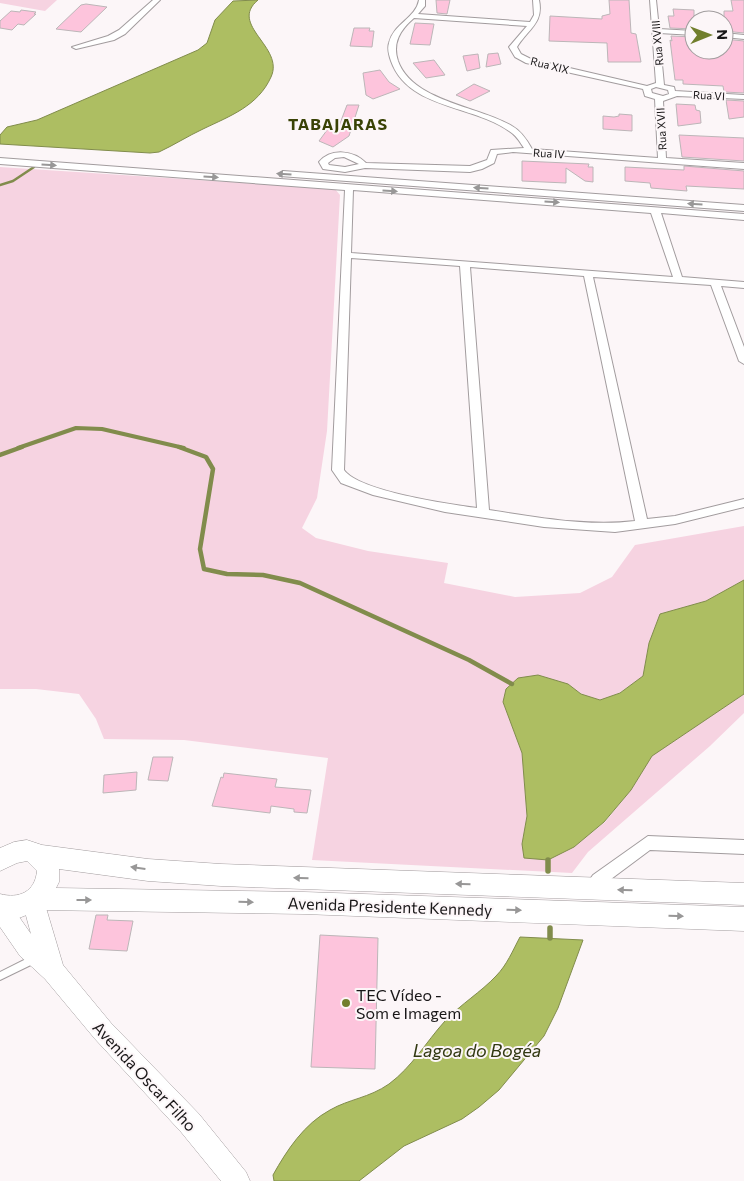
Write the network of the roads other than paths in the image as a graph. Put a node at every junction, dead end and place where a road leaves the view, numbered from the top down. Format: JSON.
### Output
{"nodes":[{"id":1,"x":157,"y":0,"type":"edge"},
{"id":2,"x":422,"y":0,"type":"edge"},
{"id":3,"x":536,"y":0,"type":"edge"},
{"id":4,"x":653,"y":0,"type":"edge"},
{"id":5,"x":412,"y":16,"type":"junction"},
{"id":6,"x":534,"y":24,"type":"junction"},
{"id":7,"x":656,"y":31,"type":"junction"},
{"id":8,"x":684,"y":33,"type":"edge"},
{"id":9,"x":76,"y":47,"type":"dead end"},
{"id":10,"x":660,"y":86,"type":"junction"},
{"id":11,"x":647,"y":88,"type":"junction"},
{"id":12,"x":674,"y":93,"type":"junction"},
{"id":13,"x":744,"y":97,"type":"edge"},
{"id":14,"x":659,"y":98,"type":"junction"},
{"id":15,"x":530,"y":152,"type":"junction"},
{"id":16,"x":0,"y":154,"type":"edge"},
{"id":17,"x":0,"y":161,"type":"edge"},
{"id":18,"x":662,"y":161,"type":"junction"},
{"id":19,"x":364,"y":165,"type":"dead end"},
{"id":20,"x":744,"y":166,"type":"edge"},
{"id":21,"x":317,"y":181,"type":"junction"},
{"id":22,"x":362,"y":184,"type":"junction"},
{"id":23,"x":349,"y":188,"type":"junction"},
{"id":24,"x":744,"y":208,"type":"edge"},
{"id":25,"x":654,"y":210,"type":"junction"},
{"id":26,"x":744,"y":217,"type":"edge"},
{"id":27,"x":345,"y":254,"type":"junction"},
{"id":28,"x":464,"y":264,"type":"junction"},
{"id":29,"x":588,"y":273,"type":"junction"},
{"id":30,"x":678,"y":279,"type":"junction"},
{"id":31,"x":715,"y":283,"type":"junction"},
{"id":32,"x":744,"y":285,"type":"edge"},
{"id":33,"x":744,"y":361,"type":"edge"},
{"id":34,"x":744,"y":503,"type":"edge"},
{"id":35,"x":483,"y":514,"type":"junction"},
{"id":36,"x":642,"y":524,"type":"junction"},
{"id":37,"x":744,"y":847,"type":"edge"},
{"id":38,"x":41,"y":856,"type":"junction"},
{"id":39,"x":2,"y":858,"type":"edge"},
{"id":40,"x":592,"y":889,"type":"junction"},
{"id":41,"x":744,"y":894,"type":"edge"},
{"id":42,"x":34,"y":900,"type":"junction"},
{"id":43,"x":0,"y":905,"type":"edge"},
{"id":44,"x":0,"y":909,"type":"edge"},
{"id":45,"x":744,"y":919,"type":"edge"},
{"id":46,"x":45,"y":964,"type":"junction"},
{"id":47,"x":0,"y":976,"type":"edge"},
{"id":48,"x":237,"y":1181,"type":"edge"}],
"edges":[{"from":1,"to":9,"type":"street"},
{"from":2,"to":5,"type":"street"},
{"from":3,"to":6,"type":"street"},
{"from":4,"to":7,"type":"street","name":"Rua XVIII"},
{"from":5,"to":6,"type":"street"},
{"from":5,"to":15,"type":"street"},
{"from":6,"to":11,"type":"street","name":"Rua XIX"},
{"from":7,"to":8,"type":"street"},
{"from":7,"to":10,"type":"street","name":"Rua XVIII"},
{"from":10,"to":11,"type":"street"},
{"from":10,"to":12,"type":"street","name":"Rua XVII"},
{"from":11,"to":14,"type":"street","name":"Rua XVII"},
{"from":12,"to":13,"type":"street","name":"Rua VI"},
{"from":12,"to":14,"type":"street","name":"Rua XVII"},
{"from":14,"to":18,"type":"street","name":"Rua XVII"},
{"from":15,"to":18,"type":"street","name":"Rua IV"},
{"from":15,"to":19,"type":"street","name":"Rua IV"},
{"from":21,"to":16,"type":"street","one_way":true},
{"from":17,"to":21,"type":"street","one_way":true},
{"from":18,"to":20,"type":"street","name":"Rua IV"},
{"from":21,"to":22,"type":"street"},
{"from":21,"to":23,"type":"street"},
{"from":22,"to":23,"type":"street"},
{"from":24,"to":22,"type":"street","one_way":true},
{"from":22,"to":25,"type":"street","one_way":true},
{"from":23,"to":27,"type":"street"},
{"from":25,"to":26,"type":"street"},
{"from":25,"to":30,"type":"street"},
{"from":27,"to":28,"type":"street"},
{"from":27,"to":35,"type":"street"},
{"from":28,"to":29,"type":"street"},
{"from":28,"to":35,"type":"street"},
{"from":29,"to":30,"type":"street"},
{"from":29,"to":36,"type":"street"},
{"from":30,"to":31,"type":"street"},
{"from":31,"to":32,"type":"street"},
{"from":31,"to":33,"type":"street"},
{"from":34,"to":36,"type":"street"},
{"from":35,"to":36,"type":"street"},
{"from":37,"to":40,"type":"street"},
{"from":38,"to":39,"type":"main road","name":"Avenida Presidente Kennedy"},
{"from":40,"to":38,"type":"main road","name":"Avenida Presidente Kennedy","one_way":true},
{"from":38,"to":42,"type":"main road"},
{"from":41,"to":40,"type":"main road","name":"Avenida Presidente Kennedy","one_way":true},
{"from":42,"to":43,"type":"main road"},
{"from":42,"to":45,"type":"main road","name":"Avenida Presidente Kennedy","one_way":true},
{"from":42,"to":46,"type":"main road","name":"Avenida Oscar Filho"},
{"from":44,"to":46,"type":"main road","name":"Avenida Oscar Filho"},
{"from":46,"to":47,"type":"lane"},
{"from":46,"to":48,"type":"main road","name":"Avenida Oscar Filho"}]}
